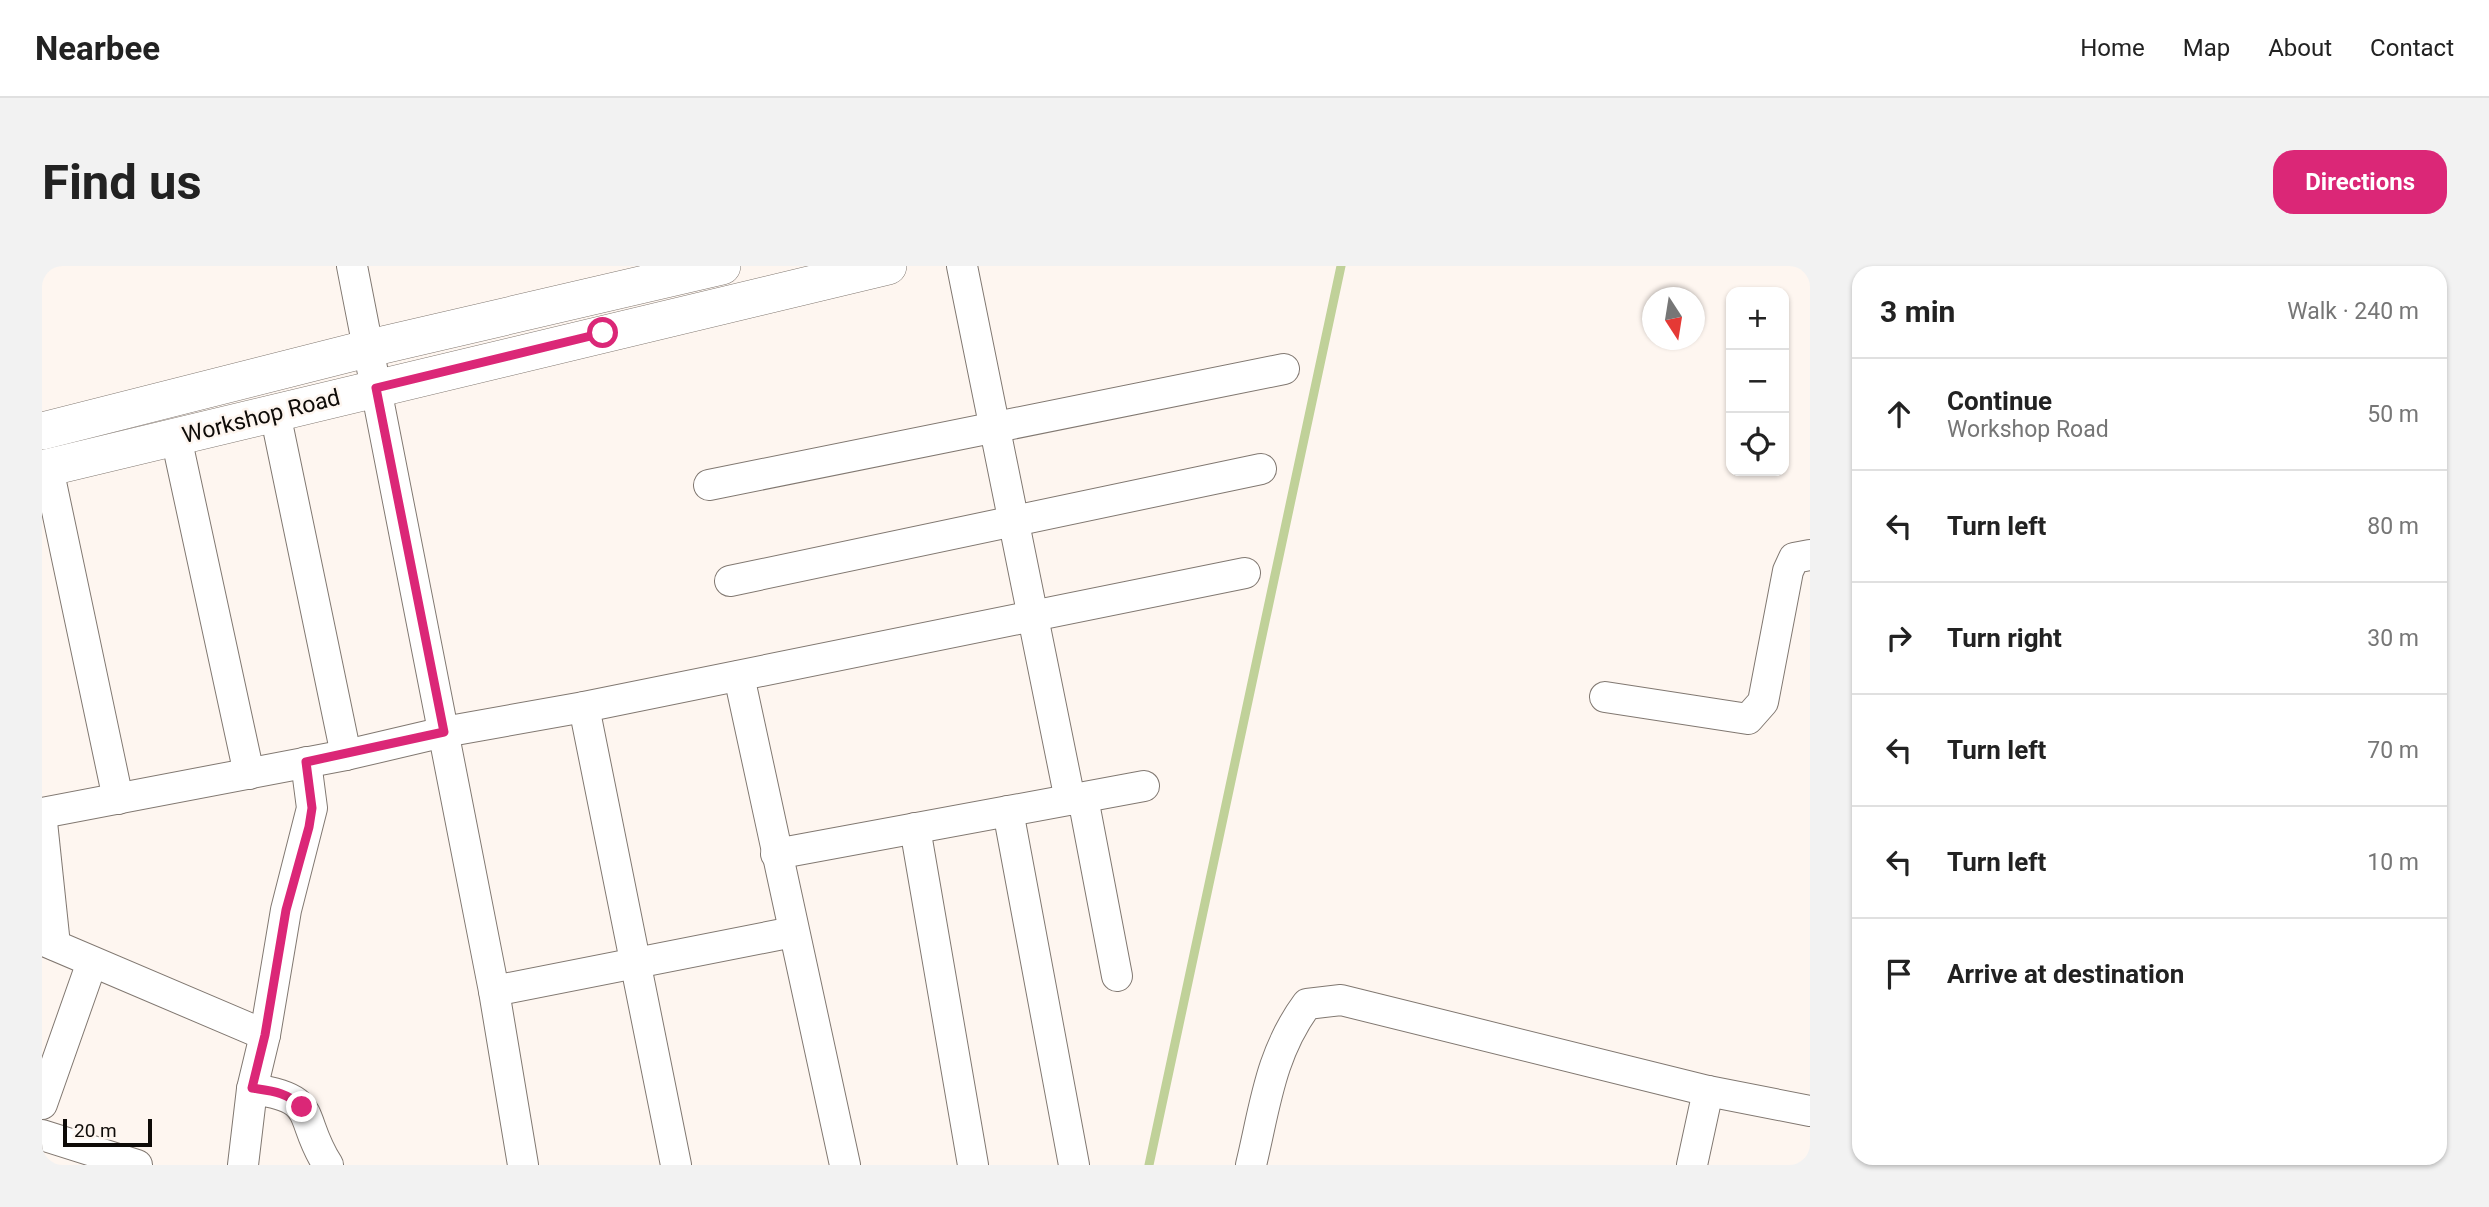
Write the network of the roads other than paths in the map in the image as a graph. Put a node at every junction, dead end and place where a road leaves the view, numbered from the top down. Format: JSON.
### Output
{"nodes":[{"id":1,"x":352,"y":266,"type":"edge"},
{"id":2,"x":722,"y":266,"type":"edge"},
{"id":3,"x":888,"y":266,"type":"edge"},
{"id":4,"x":962,"y":266,"type":"edge"},
{"id":5,"x":370,"y":348,"type":"junction"},
{"id":6,"x":1284,"y":369,"type":"dead end"},
{"id":7,"x":376,"y":388,"type":"junction"},
{"id":8,"x":275,"y":413,"type":"junction"},
{"id":9,"x":995,"y":427,"type":"junction"},
{"id":10,"x":42,"y":431,"type":"edge"},
{"id":11,"x":176,"y":437,"type":"junction"},
{"id":12,"x":45,"y":468,"type":"edge"},
{"id":13,"x":1261,"y":469,"type":"dead end"},
{"id":14,"x":709,"y":485,"type":"dead end"},
{"id":15,"x":1014,"y":521,"type":"junction"},
{"id":16,"x":1810,"y":555,"type":"edge"},
{"id":17,"x":1245,"y":573,"type":"dead end"},
{"id":18,"x":730,"y":581,"type":"dead end"},
{"id":19,"x":1033,"y":616,"type":"junction"},
{"id":20,"x":739,"y":676,"type":"junction"},
{"id":21,"x":1605,"y":697,"type":"dead end"},
{"id":22,"x":584,"y":707,"type":"junction"},
{"id":23,"x":444,"y":732,"type":"junction"},
{"id":24,"x":346,"y":755,"type":"junction"},
{"id":25,"x":306,"y":762,"type":"junction"},
{"id":26,"x":249,"y":774,"type":"junction"},
{"id":27,"x":1144,"y":786,"type":"dead end"},
{"id":28,"x":118,"y":799,"type":"junction"},
{"id":29,"x":1076,"y":799,"type":"junction"},
{"id":30,"x":1007,"y":811,"type":"junction"},
{"id":31,"x":42,"y":813,"type":"edge"},
{"id":32,"x":42,"y":822,"type":"edge"},
{"id":33,"x":915,"y":828,"type":"junction"},
{"id":34,"x":776,"y":854,"type":"junction"},
{"id":35,"x":793,"y":932,"type":"junction"},
{"id":36,"x":48,"y":942,"type":"edge"},
{"id":37,"x":92,"y":962,"type":"junction"},
{"id":38,"x":636,"y":963,"type":"junction"},
{"id":39,"x":1117,"y":976,"type":"dead end"},
{"id":40,"x":494,"y":991,"type":"junction"},
{"id":41,"x":265,"y":1035,"type":"junction"},
{"id":42,"x":252,"y":1088,"type":"junction"},
{"id":43,"x":1708,"y":1091,"type":"junction"},
{"id":44,"x":42,"y":1104,"type":"edge"},
{"id":45,"x":1810,"y":1111,"type":"edge"},
{"id":46,"x":42,"y":1135,"type":"edge"},
{"id":47,"x":137,"y":1165,"type":"edge"},
{"id":48,"x":243,"y":1165,"type":"edge"},
{"id":49,"x":328,"y":1165,"type":"edge"},
{"id":50,"x":523,"y":1165,"type":"edge"},
{"id":51,"x":676,"y":1165,"type":"edge"},
{"id":52,"x":845,"y":1165,"type":"edge"},
{"id":53,"x":973,"y":1165,"type":"edge"},
{"id":54,"x":1073,"y":1165,"type":"edge"},
{"id":55,"x":1251,"y":1165,"type":"edge"},
{"id":56,"x":1692,"y":1165,"type":"edge"}],
"edges":[{"from":1,"to":5,"type":"street"},
{"from":2,"to":5,"type":"main road","name":"Workshop Road"},
{"from":3,"to":7,"type":"main road","name":"Workshop Road"},
{"from":4,"to":9,"type":"street"},
{"from":5,"to":7,"type":"street"},
{"from":5,"to":10,"type":"main road","name":"Workshop Road"},
{"from":6,"to":9,"type":"street"},
{"from":7,"to":8,"type":"main road","name":"Workshop Road"},
{"from":7,"to":23,"type":"street"},
{"from":8,"to":11,"type":"main road","name":"Workshop Road"},
{"from":8,"to":24,"type":"street"},
{"from":9,"to":14,"type":"street"},
{"from":9,"to":15,"type":"street"},
{"from":11,"to":12,"type":"main road","name":"Workshop Road"},
{"from":11,"to":26,"type":"street"},
{"from":12,"to":28,"type":"street"},
{"from":13,"to":15,"type":"street"},
{"from":15,"to":18,"type":"street"},
{"from":15,"to":19,"type":"street"},
{"from":16,"to":21,"type":"street"},
{"from":17,"to":19,"type":"street"},
{"from":19,"to":20,"type":"street"},
{"from":19,"to":29,"type":"street"},
{"from":20,"to":22,"type":"street"},
{"from":20,"to":34,"type":"street"},
{"from":22,"to":23,"type":"street"},
{"from":22,"to":38,"type":"street"},
{"from":23,"to":24,"type":"street"},
{"from":23,"to":40,"type":"street"},
{"from":24,"to":25,"type":"street"},
{"from":25,"to":26,"type":"street"},
{"from":25,"to":41,"type":"street"},
{"from":26,"to":28,"type":"street"},
{"from":27,"to":29,"type":"street"},
{"from":28,"to":31,"type":"street"},
{"from":29,"to":30,"type":"street"},
{"from":29,"to":39,"type":"street"},
{"from":30,"to":33,"type":"street"},
{"from":30,"to":54,"type":"street"},
{"from":32,"to":36,"type":"street"},
{"from":33,"to":34,"type":"street"},
{"from":33,"to":53,"type":"street"},
{"from":34,"to":35,"type":"street"},
{"from":35,"to":38,"type":"street"},
{"from":35,"to":52,"type":"street"},
{"from":36,"to":37,"type":"street"},
{"from":37,"to":41,"type":"street"},
{"from":37,"to":44,"type":"street"},
{"from":38,"to":40,"type":"street"},
{"from":38,"to":51,"type":"street"},
{"from":40,"to":50,"type":"street"},
{"from":41,"to":42,"type":"street"},
{"from":42,"to":48,"type":"street"},
{"from":42,"to":49,"type":"street"},
{"from":43,"to":45,"type":"street"},
{"from":43,"to":55,"type":"street"},
{"from":43,"to":56,"type":"street"},
{"from":46,"to":47,"type":"street"}]}
